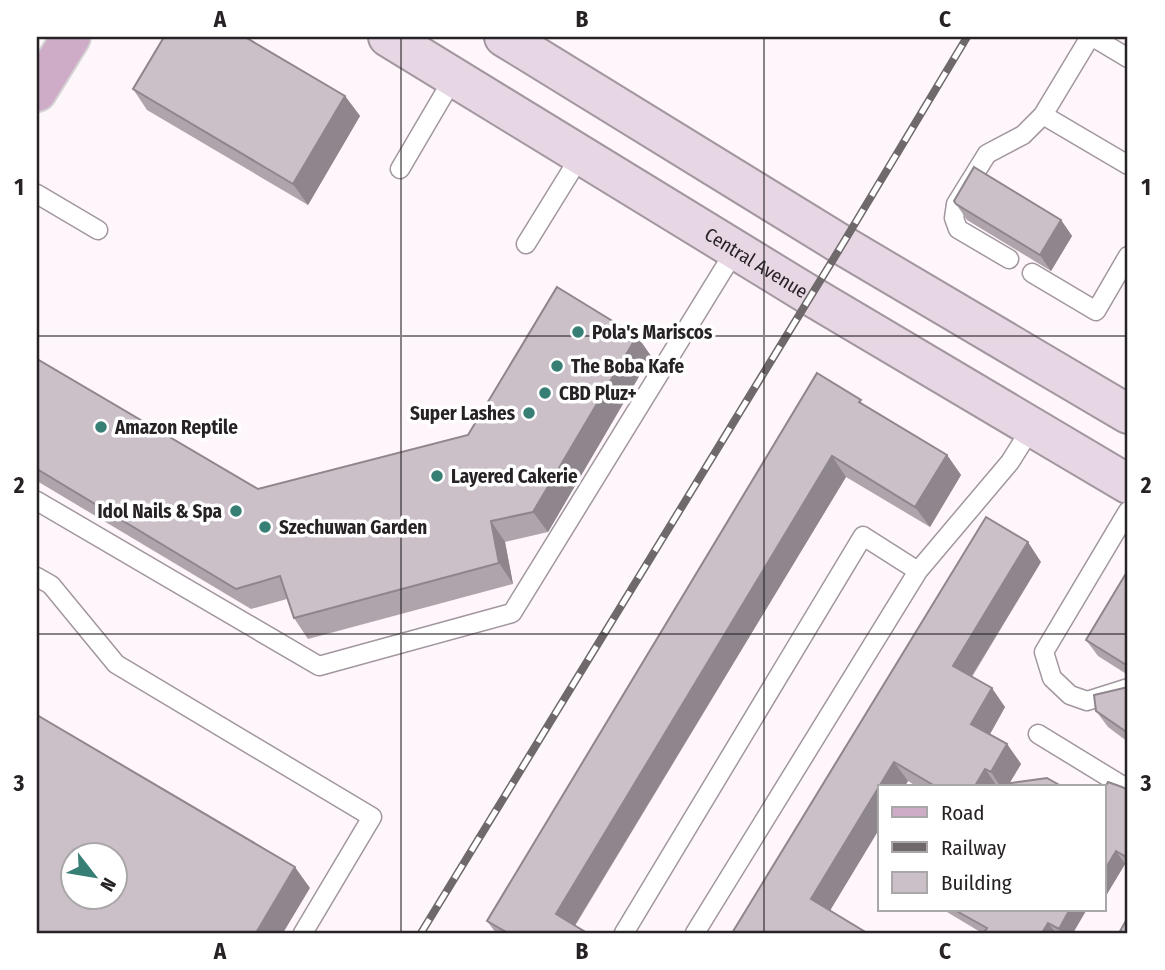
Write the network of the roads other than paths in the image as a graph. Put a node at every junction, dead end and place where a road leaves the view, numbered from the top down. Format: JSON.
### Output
{"nodes":[{"id":1,"x":71,"y":37,"type":"edge"},
{"id":2,"x":388,"y":37,"type":"edge"},
{"id":3,"x":504,"y":37,"type":"edge"},
{"id":4,"x":1092,"y":37,"type":"edge"},
{"id":5,"x":1128,"y":58,"type":"edge"},
{"id":6,"x":454,"y":77,"type":"junction"},
{"id":7,"x":37,"y":92,"type":"edge"},
{"id":8,"x":1043,"y":115,"type":"junction"},
{"id":9,"x":581,"y":155,"type":"junction"},
{"id":10,"x":1128,"y":165,"type":"edge"},
{"id":11,"x":400,"y":169,"type":"dead end"},
{"id":12,"x":37,"y":194,"type":"edge"},
{"id":13,"x":98,"y":230,"type":"dead end"},
{"id":14,"x":526,"y":244,"type":"dead end"},
{"id":15,"x":736,"y":249,"type":"junction"},
{"id":16,"x":1128,"y":257,"type":"edge"},
{"id":17,"x":1009,"y":260,"type":"edge"},
{"id":18,"x":1032,"y":273,"type":"edge"},
{"id":19,"x":1122,"y":405,"type":"edge"},
{"id":20,"x":1032,"y":427,"type":"junction"},
{"id":21,"x":1128,"y":484,"type":"edge"},
{"id":22,"x":37,"y":501,"type":"edge"},
{"id":23,"x":1128,"y":511,"type":"edge"},
{"id":24,"x":1111,"y":539,"type":"junction"},
{"id":25,"x":1128,"y":547,"type":"edge"},
{"id":26,"x":918,"y":571,"type":"junction"},
{"id":27,"x":37,"y":577,"type":"edge"},
{"id":28,"x":1128,"y":688,"type":"edge"},
{"id":29,"x":1038,"y":734,"type":"dead end"},
{"id":30,"x":1128,"y":789,"type":"edge"},
{"id":31,"x":303,"y":933,"type":"edge"},
{"id":32,"x":624,"y":933,"type":"edge"},
{"id":33,"x":695,"y":933,"type":"edge"}],
"edges":[{"from":1,"to":7,"type":"main road"},
{"from":2,"to":6,"type":"main road","name":"Central Avenue"},
{"from":3,"to":19,"type":"main road"},
{"from":4,"to":5,"type":"lane"},
{"from":4,"to":8,"type":"lane"},
{"from":6,"to":9,"type":"main road","name":"Central Avenue"},
{"from":6,"to":11,"type":"lane"},
{"from":8,"to":10,"type":"lane"},
{"from":8,"to":17,"type":"lane"},
{"from":9,"to":14,"type":"lane"},
{"from":9,"to":15,"type":"main road","name":"Central Avenue"},
{"from":12,"to":13,"type":"lane"},
{"from":15,"to":20,"type":"main road","name":"Central Avenue"},
{"from":15,"to":22,"type":"lane"},
{"from":16,"to":18,"type":"lane"},
{"from":20,"to":21,"type":"main road","name":"Central Avenue"},
{"from":20,"to":26,"type":"lane"},
{"from":23,"to":24,"type":"lane"},
{"from":24,"to":25,"type":"lane"},
{"from":24,"to":28,"type":"lane"},
{"from":26,"to":32,"type":"lane"},
{"from":26,"to":33,"type":"lane"},
{"from":27,"to":31,"type":"lane"},
{"from":29,"to":30,"type":"lane"}]}
